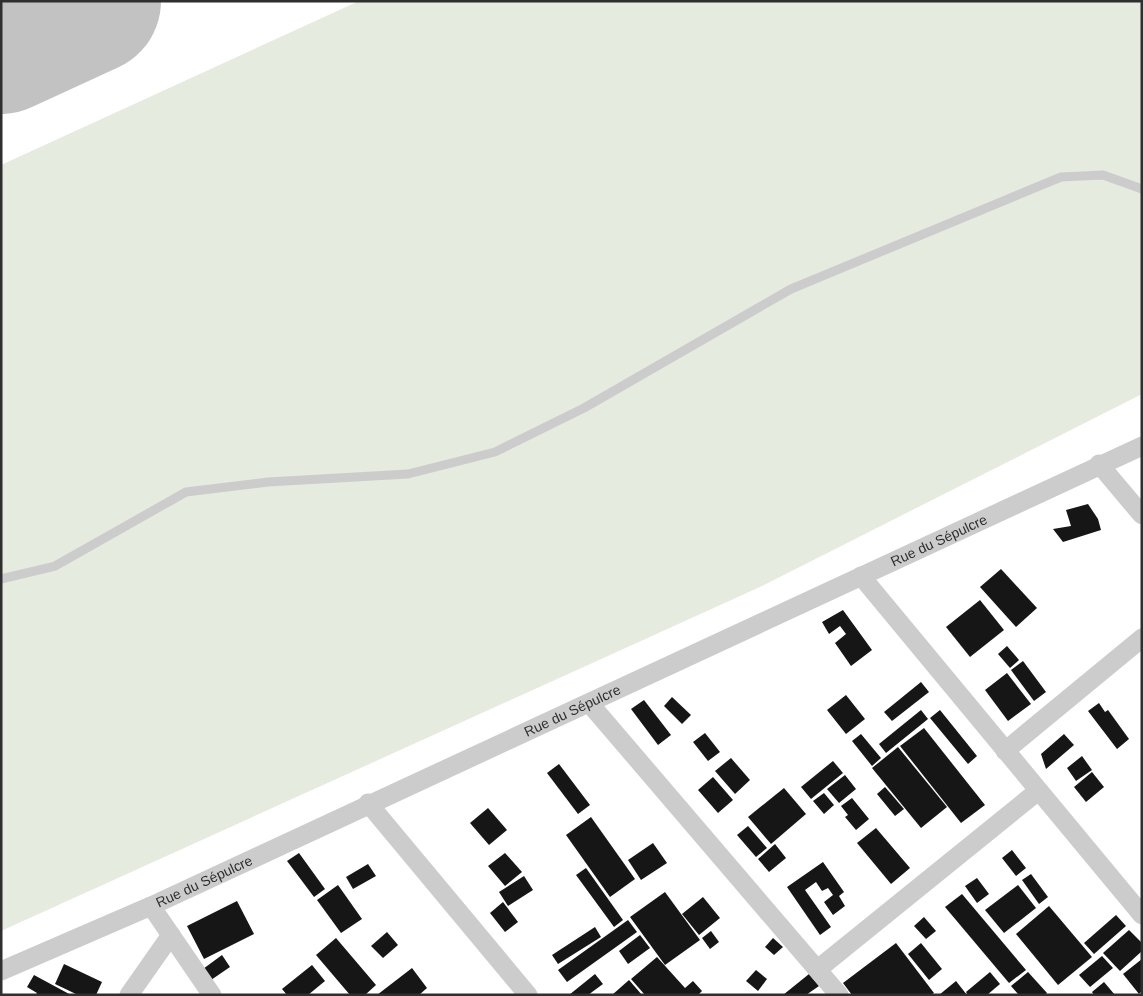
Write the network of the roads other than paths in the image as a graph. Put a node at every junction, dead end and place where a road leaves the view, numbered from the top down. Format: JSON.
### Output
{"nodes":[{"id":1,"x":1142,"y":189,"type":"edge"},
{"id":2,"x":1142,"y":446,"type":"edge"},
{"id":3,"x":1100,"y":464,"type":"junction"},
{"id":4,"x":1142,"y":515,"type":"edge"},
{"id":5,"x":861,"y":576,"type":"junction"},
{"id":6,"x":1,"y":580,"type":"edge"},
{"id":7,"x":1142,"y":638,"type":"edge"},
{"id":8,"x":590,"y":704,"type":"junction"},
{"id":9,"x":1005,"y":751,"type":"junction"},
{"id":10,"x":1038,"y":791,"type":"junction"},
{"id":11,"x":368,"y":803,"type":"junction"},
{"id":12,"x":151,"y":906,"type":"junction"},
{"id":13,"x":1142,"y":915,"type":"edge"},
{"id":14,"x":171,"y":935,"type":"junction"},
{"id":15,"x":818,"y":968,"type":"junction"},
{"id":16,"x":1,"y":971,"type":"edge"},
{"id":17,"x":129,"y":995,"type":"edge"},
{"id":18,"x":212,"y":995,"type":"edge"},
{"id":19,"x":528,"y":995,"type":"edge"},
{"id":20,"x":839,"y":995,"type":"edge"}],
"edges":[{"from":1,"to":6,"type":"lane"},
{"from":2,"to":3,"type":"street","name":"Rue du Sépulcre"},
{"from":3,"to":4,"type":"street"},
{"from":3,"to":5,"type":"street","name":"Rue du Sépulcre"},
{"from":5,"to":8,"type":"street","name":"Rue du Sépulcre"},
{"from":5,"to":9,"type":"street"},
{"from":7,"to":9,"type":"street"},
{"from":8,"to":11,"type":"street","name":"Rue du Sépulcre"},
{"from":8,"to":15,"type":"street"},
{"from":9,"to":10,"type":"street"},
{"from":10,"to":13,"type":"street"},
{"from":10,"to":15,"type":"street"},
{"from":11,"to":12,"type":"street","name":"Rue du Sépulcre"},
{"from":11,"to":19,"type":"street"},
{"from":12,"to":14,"type":"street"},
{"from":12,"to":16,"type":"street","name":"Rue du Sépulcre"},
{"from":14,"to":17,"type":"street"},
{"from":14,"to":18,"type":"street"},
{"from":15,"to":20,"type":"street"}]}
